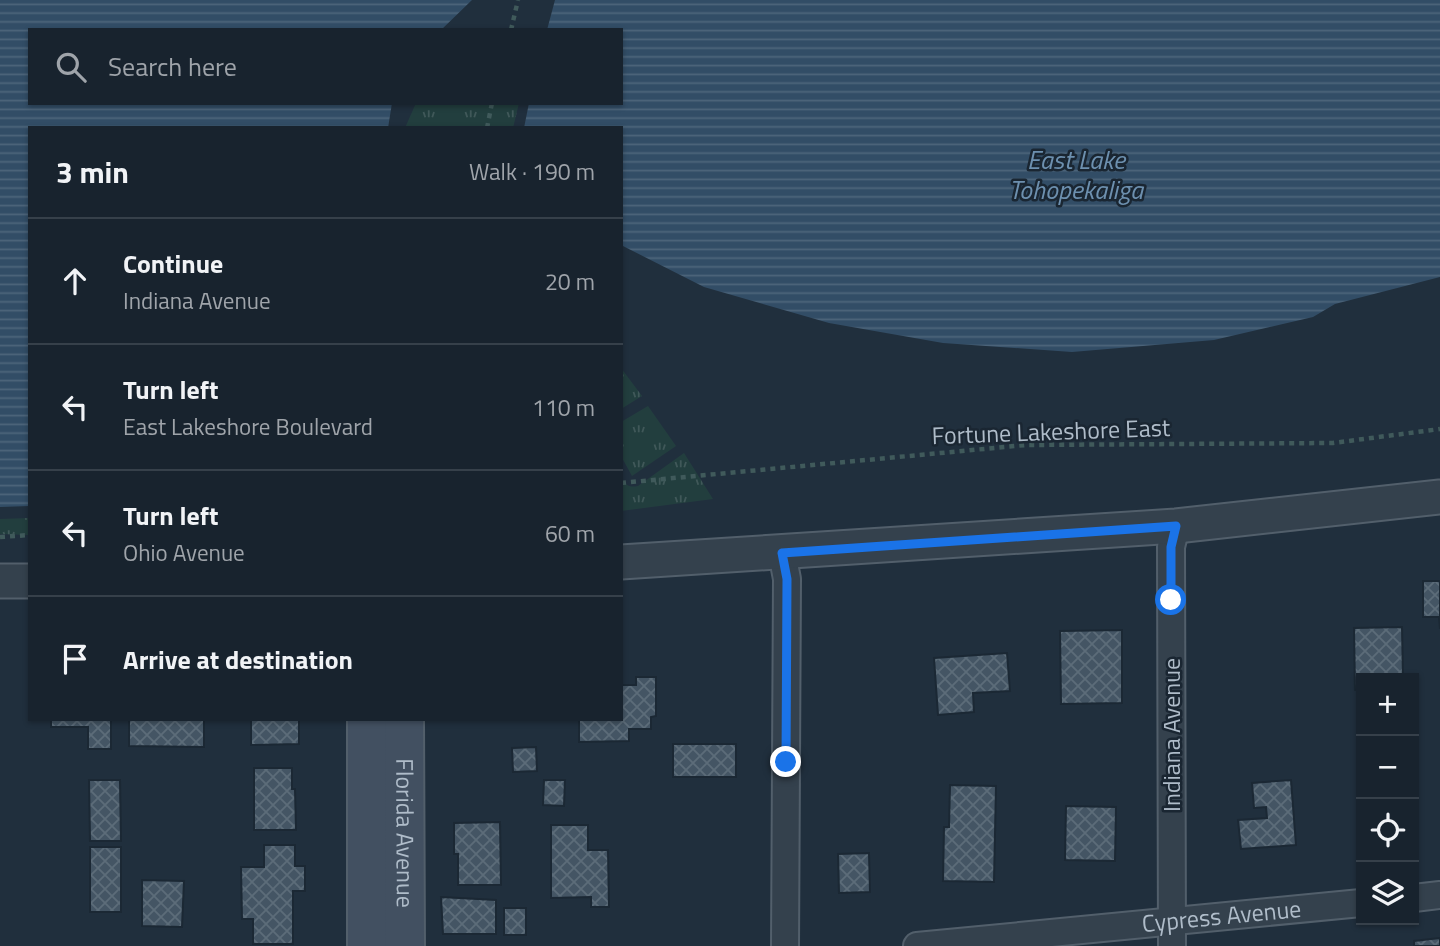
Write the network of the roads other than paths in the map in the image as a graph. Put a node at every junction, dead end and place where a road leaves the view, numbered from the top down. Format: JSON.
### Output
{"nodes":[{"id":1,"x":1440,"y":497,"type":"edge"},
{"id":2,"x":1176,"y":526,"type":"junction"},
{"id":3,"x":782,"y":553,"type":"junction"},
{"id":4,"x":623,"y":562,"type":"edge"},
{"id":5,"x":0,"y":581,"type":"edge"},
{"id":6,"x":28,"y":581,"type":"edge"},
{"id":7,"x":367,"y":721,"type":"edge"},
{"id":8,"x":404,"y":721,"type":"edge"},
{"id":9,"x":1440,"y":895,"type":"edge"},
{"id":10,"x":1419,"y":897,"type":"edge"},
{"id":11,"x":1356,"y":904,"type":"edge"},
{"id":12,"x":1172,"y":934,"type":"edge"},
{"id":13,"x":367,"y":946,"type":"edge"},
{"id":14,"x":405,"y":946,"type":"edge"},
{"id":15,"x":785,"y":946,"type":"edge"},
{"id":16,"x":917,"y":946,"type":"edge"}],
"edges":[{"from":1,"to":2,"type":"street"},
{"from":2,"to":3,"type":"street"},
{"from":2,"to":12,"type":"street","name":"Indiana Avenue"},
{"from":3,"to":4,"type":"street"},
{"from":3,"to":15,"type":"street"},
{"from":5,"to":6,"type":"street"},
{"from":7,"to":13,"type":"main road","name":"Florida Avenue"},
{"from":8,"to":14,"type":"main road","name":"Florida Avenue"},
{"from":9,"to":10,"type":"street"},
{"from":11,"to":12,"type":"street","name":"Cypress Avenue"},
{"from":12,"to":16,"type":"street","name":"Cypress Avenue"}]}
